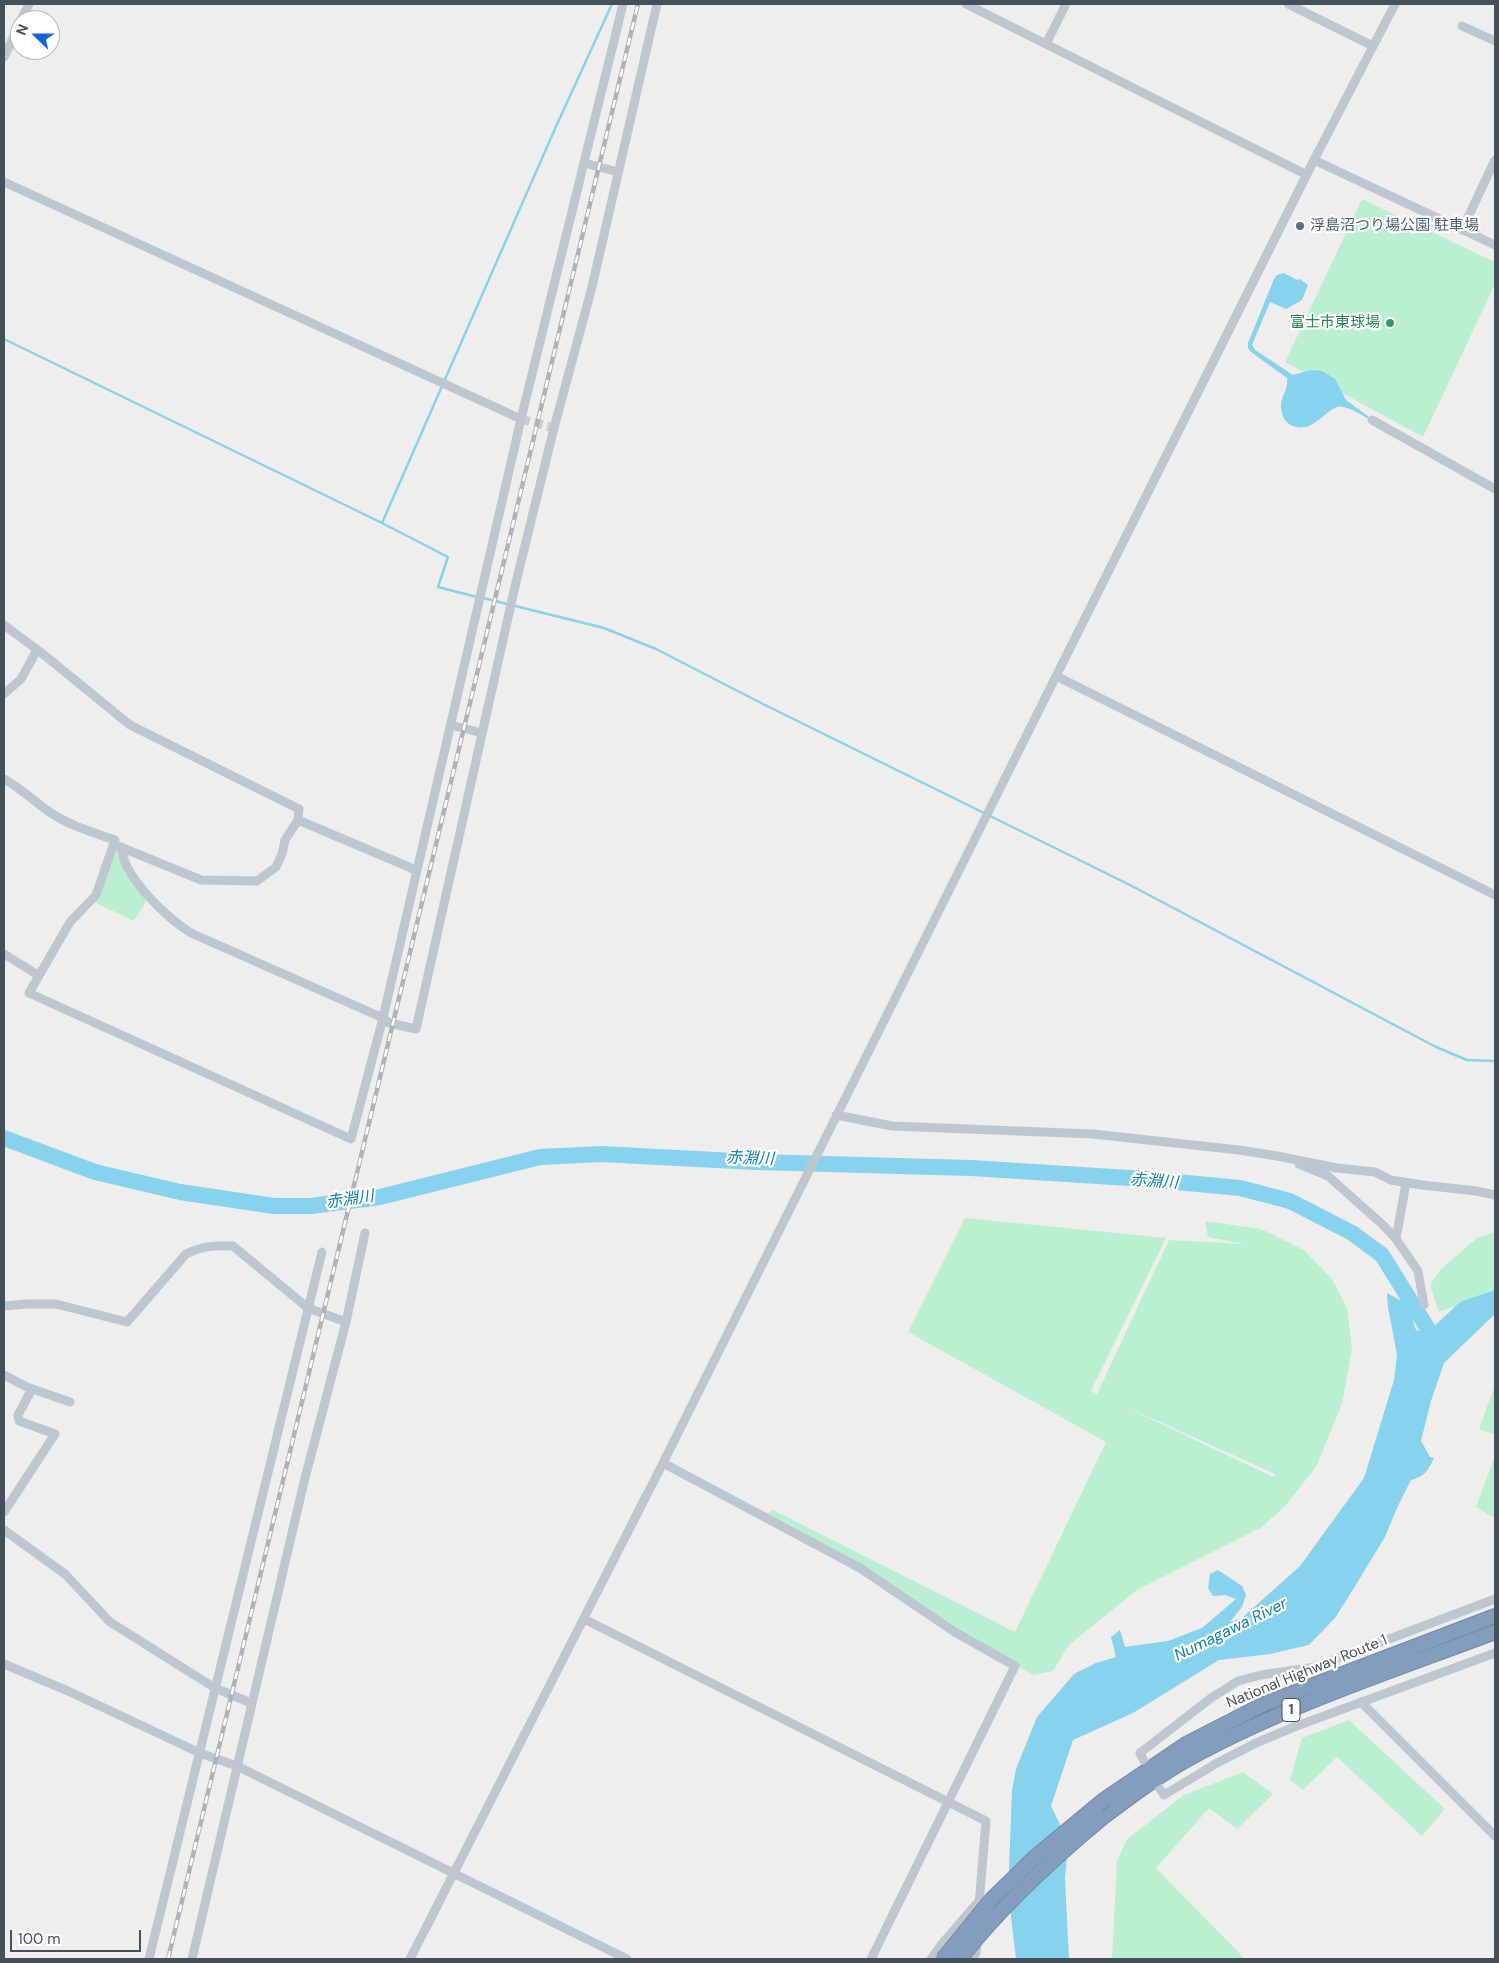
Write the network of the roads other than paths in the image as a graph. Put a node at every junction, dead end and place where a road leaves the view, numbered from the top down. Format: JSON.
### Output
{"nodes":[{"id":1,"x":657,"y":4,"type":"edge"},
{"id":2,"x":966,"y":4,"type":"edge"},
{"id":3,"x":1066,"y":4,"type":"edge"},
{"id":4,"x":1288,"y":4,"type":"edge"},
{"id":5,"x":1395,"y":4,"type":"edge"},
{"id":6,"x":620,"y":5,"type":"edge"},
{"id":7,"x":1462,"y":26,"type":"dead end"},
{"id":8,"x":1495,"y":41,"type":"edge"},
{"id":9,"x":10,"y":44,"type":"edge"},
{"id":10,"x":1046,"y":44,"type":"junction"},
{"id":11,"x":1373,"y":46,"type":"junction"},
{"id":12,"x":4,"y":57,"type":"edge"},
{"id":13,"x":1314,"y":160,"type":"junction"},
{"id":14,"x":1495,"y":160,"type":"edge"},
{"id":15,"x":584,"y":163,"type":"junction"},
{"id":16,"x":618,"y":172,"type":"junction"},
{"id":17,"x":1307,"y":175,"type":"junction"},
{"id":18,"x":4,"y":182,"type":"edge"},
{"id":19,"x":1462,"y":230,"type":"junction"},
{"id":20,"x":1495,"y":245,"type":"edge"},
{"id":21,"x":520,"y":420,"type":"junction"},
{"id":22,"x":1372,"y":420,"type":"dead end"},
{"id":23,"x":1495,"y":490,"type":"edge"},
{"id":24,"x":4,"y":625,"type":"edge"},
{"id":25,"x":37,"y":650,"type":"junction"},
{"id":26,"x":1056,"y":676,"type":"junction"},
{"id":27,"x":4,"y":694,"type":"edge"},
{"id":28,"x":451,"y":725,"type":"junction"},
{"id":29,"x":482,"y":733,"type":"junction"},
{"id":30,"x":4,"y":779,"type":"edge"},
{"id":31,"x":298,"y":820,"type":"junction"},
{"id":32,"x":118,"y":846,"type":"junction"},
{"id":33,"x":416,"y":871,"type":"junction"},
{"id":34,"x":1495,"y":895,"type":"edge"},
{"id":35,"x":4,"y":954,"type":"edge"},
{"id":36,"x":38,"y":975,"type":"junction"},
{"id":37,"x":383,"y":1018,"type":"junction"},
{"id":38,"x":834,"y":1119,"type":"junction"},
{"id":39,"x":1277,"y":1156,"type":"junction"},
{"id":40,"x":1406,"y":1183,"type":"junction"},
{"id":41,"x":1495,"y":1195,"type":"edge"},
{"id":42,"x":365,"y":1233,"type":"dead end"},
{"id":43,"x":1396,"y":1239,"type":"junction"},
{"id":44,"x":322,"y":1252,"type":"dead end"},
{"id":45,"x":1424,"y":1305,"type":"dead end"},
{"id":46,"x":4,"y":1306,"type":"edge"},
{"id":47,"x":308,"y":1308,"type":"junction"},
{"id":48,"x":346,"y":1322,"type":"junction"},
{"id":49,"x":4,"y":1375,"type":"edge"},
{"id":50,"x":32,"y":1389,"type":"junction"},
{"id":51,"x":70,"y":1402,"type":"dead end"},
{"id":52,"x":663,"y":1464,"type":"junction"},
{"id":53,"x":4,"y":1512,"type":"edge"},
{"id":54,"x":4,"y":1530,"type":"edge"},
{"id":55,"x":1495,"y":1599,"type":"edge"},
{"id":56,"x":1495,"y":1616,"type":"edge"},
{"id":57,"x":584,"y":1619,"type":"junction"},
{"id":58,"x":1495,"y":1632,"type":"edge"},
{"id":59,"x":1495,"y":1653,"type":"edge"},
{"id":60,"x":4,"y":1664,"type":"edge"},
{"id":61,"x":216,"y":1688,"type":"junction"},
{"id":62,"x":1361,"y":1702,"type":"junction"},
{"id":63,"x":251,"y":1703,"type":"junction"},
{"id":64,"x":200,"y":1753,"type":"junction"},
{"id":65,"x":1144,"y":1761,"type":"dead end"},
{"id":66,"x":237,"y":1766,"type":"junction"},
{"id":67,"x":1158,"y":1786,"type":"dead end"},
{"id":68,"x":948,"y":1803,"type":"junction"},
{"id":69,"x":1495,"y":1836,"type":"edge"},
{"id":70,"x":453,"y":1874,"type":"junction"},
{"id":71,"x":979,"y":1901,"type":"junction"},
{"id":72,"x":149,"y":1959,"type":"edge"},
{"id":73,"x":192,"y":1959,"type":"edge"},
{"id":74,"x":410,"y":1959,"type":"edge"},
{"id":75,"x":627,"y":1959,"type":"edge"},
{"id":76,"x":871,"y":1959,"type":"edge"},
{"id":77,"x":931,"y":1959,"type":"edge"},
{"id":78,"x":943,"y":1959,"type":"edge"},
{"id":79,"x":960,"y":1959,"type":"edge"},
{"id":80,"x":971,"y":1959,"type":"edge"}],
"edges":[{"from":1,"to":16,"type":"street"},
{"from":2,"to":10,"type":"street"},
{"from":3,"to":10,"type":"street"},
{"from":4,"to":11,"type":"street"},
{"from":5,"to":11,"type":"street"},
{"from":6,"to":15,"type":"street"},
{"from":7,"to":8,"type":"street"},
{"from":9,"to":12,"type":"street"},
{"from":10,"to":17,"type":"street"},
{"from":11,"to":13,"type":"street"},
{"from":13,"to":17,"type":"street"},
{"from":13,"to":19,"type":"street"},
{"from":14,"to":19,"type":"street"},
{"from":15,"to":16,"type":"street"},
{"from":15,"to":21,"type":"street"},
{"from":16,"to":29,"type":"street"},
{"from":17,"to":26,"type":"street"},
{"from":18,"to":21,"type":"street"},
{"from":19,"to":20,"type":"street"},
{"from":21,"to":28,"type":"street"},
{"from":22,"to":23,"type":"street"},
{"from":24,"to":25,"type":"street"},
{"from":25,"to":27,"type":"street"},
{"from":25,"to":31,"type":"street"},
{"from":26,"to":34,"type":"street"},
{"from":26,"to":38,"type":"street"},
{"from":28,"to":29,"type":"street"},
{"from":28,"to":33,"type":"street"},
{"from":29,"to":37,"type":"street"},
{"from":30,"to":32,"type":"street"},
{"from":31,"to":32,"type":"street"},
{"from":31,"to":33,"type":"street"},
{"from":32,"to":36,"type":"street"},
{"from":32,"to":37,"type":"street"},
{"from":33,"to":37,"type":"street"},
{"from":35,"to":36,"type":"street"},
{"from":36,"to":37,"type":"street"},
{"from":38,"to":39,"type":"street"},
{"from":38,"to":52,"type":"street"},
{"from":39,"to":40,"type":"street"},
{"from":39,"to":43,"type":"street"},
{"from":40,"to":41,"type":"street"},
{"from":40,"to":43,"type":"street"},
{"from":42,"to":48,"type":"street"},
{"from":43,"to":45,"type":"street"},
{"from":44,"to":47,"type":"street"},
{"from":46,"to":47,"type":"street"},
{"from":47,"to":48,"type":"street"},
{"from":47,"to":61,"type":"street"},
{"from":48,"to":63,"type":"street"},
{"from":49,"to":50,"type":"street"},
{"from":50,"to":51,"type":"street"},
{"from":50,"to":53,"type":"street"},
{"from":52,"to":57,"type":"street"},
{"from":52,"to":68,"type":"street"},
{"from":54,"to":61,"type":"street"},
{"from":55,"to":65,"type":"street"},
{"from":56,"to":78,"type":"highway","name":"National Highway Route 1","number":"1","bridge":true},
{"from":57,"to":68,"type":"street"},
{"from":57,"to":70,"type":"street"},
{"from":58,"to":79,"type":"highway","name":"National Highway Route 1","number":"1","bridge":true},
{"from":59,"to":62,"type":"street"},
{"from":60,"to":64,"type":"street"},
{"from":61,"to":63,"type":"street"},
{"from":61,"to":64,"type":"street"},
{"from":62,"to":67,"type":"street"},
{"from":62,"to":69,"type":"street"},
{"from":63,"to":66,"type":"street"},
{"from":64,"to":66,"type":"street"},
{"from":64,"to":72,"type":"street"},
{"from":66,"to":70,"type":"street"},
{"from":66,"to":73,"type":"street"},
{"from":68,"to":71,"type":"street"},
{"from":68,"to":76,"type":"street"},
{"from":70,"to":74,"type":"street"},
{"from":70,"to":75,"type":"street"},
{"from":71,"to":77,"type":"street"},
{"from":71,"to":80,"type":"street"}]}
